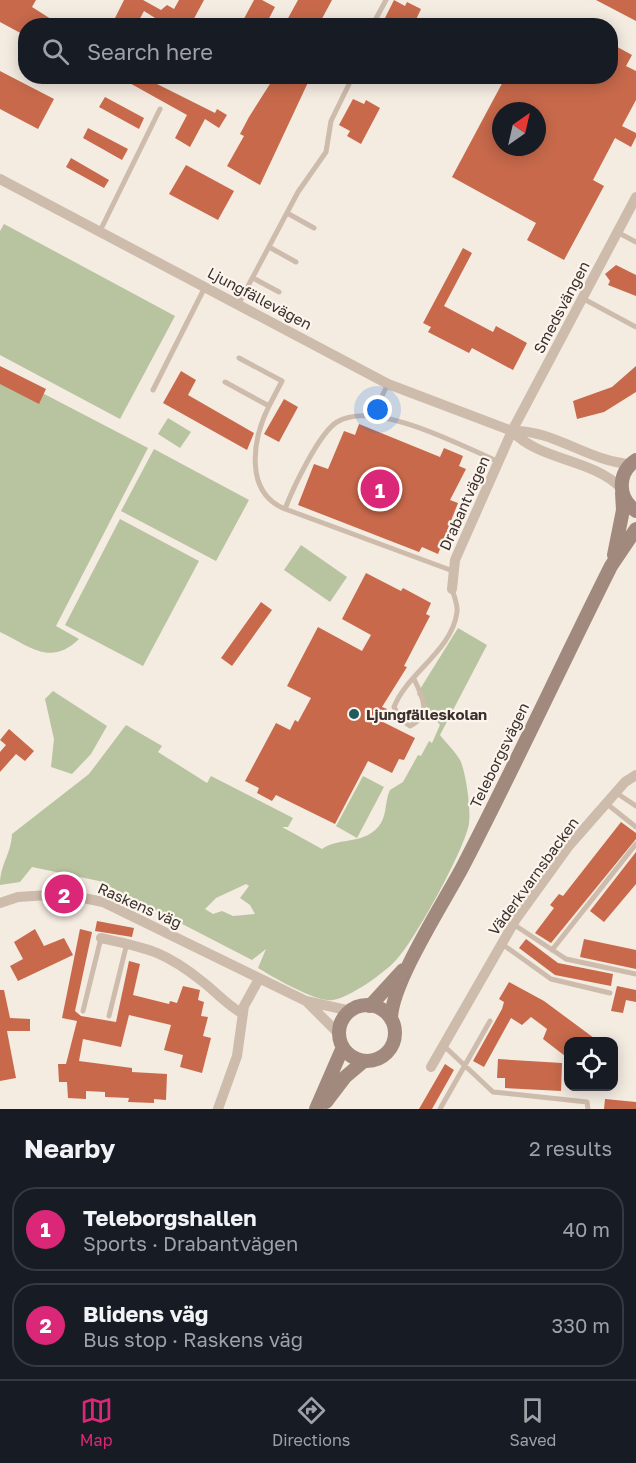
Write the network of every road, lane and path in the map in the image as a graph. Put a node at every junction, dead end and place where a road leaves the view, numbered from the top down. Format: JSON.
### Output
{"nodes":[{"id":1,"x":386,"y":0,"type":"edge"},
{"id":2,"x":376,"y":18,"type":"edge"},
{"id":3,"x":349,"y":84,"type":"edge"},
{"id":4,"x":160,"y":109,"type":"dead end"},
{"id":5,"x":0,"y":179,"type":"edge"},
{"id":6,"x":636,"y":197,"type":"edge"},
{"id":7,"x":287,"y":213,"type":"junction"},
{"id":8,"x":314,"y":228,"type":"dead end"},
{"id":9,"x":100,"y":231,"type":"junction"},
{"id":10,"x":617,"y":232,"type":"junction"},
{"id":11,"x":636,"y":242,"type":"edge"},
{"id":12,"x":269,"y":247,"type":"junction"},
{"id":13,"x":296,"y":262,"type":"dead end"},
{"id":14,"x":252,"y":278,"type":"junction"},
{"id":15,"x":206,"y":286,"type":"junction"},
{"id":16,"x":279,"y":292,"type":"dead end"},
{"id":17,"x":582,"y":298,"type":"junction"},
{"id":18,"x":239,"y":303,"type":"junction"},
{"id":19,"x":636,"y":327,"type":"edge"},
{"id":20,"x":239,"y":358,"type":"dead end"},
{"id":21,"x":225,"y":382,"type":"dead end"},
{"id":22,"x":388,"y":384,"type":"junction"},
{"id":23,"x":153,"y":390,"type":"dead end"},
{"id":24,"x":269,"y":406,"type":"junction"},
{"id":25,"x":371,"y":418,"type":"junction"},
{"id":26,"x":512,"y":431,"type":"junction"},
{"id":27,"x":499,"y":462,"type":"junction"},
{"id":28,"x":634,"y":462,"type":"edge"},
{"id":29,"x":622,"y":490,"type":"junction"},
{"id":30,"x":285,"y":509,"type":"junction"},
{"id":31,"x":636,"y":511,"type":"edge"},
{"id":32,"x":636,"y":529,"type":"edge"},
{"id":33,"x":611,"y":566,"type":"junction"},
{"id":34,"x":453,"y":571,"type":"junction"},
{"id":35,"x":452,"y":589,"type":"joint"},
{"id":36,"x":414,"y":679,"type":"junction"},
{"id":37,"x":636,"y":775,"type":"edge"},
{"id":38,"x":615,"y":792,"type":"junction"},
{"id":39,"x":606,"y":803,"type":"junction"},
{"id":40,"x":636,"y":806,"type":"edge"},
{"id":41,"x":636,"y":827,"type":"edge"},
{"id":42,"x":636,"y":844,"type":"edge"},
{"id":43,"x":0,"y":903,"type":"edge"},
{"id":44,"x":513,"y":924,"type":"junction"},
{"id":45,"x":101,"y":938,"type":"joint"},
{"id":46,"x":127,"y":943,"type":"junction"},
{"id":47,"x":502,"y":944,"type":"junction"},
{"id":48,"x":552,"y":950,"type":"junction"},
{"id":49,"x":413,"y":957,"type":"junction"},
{"id":50,"x":636,"y":975,"type":"edge"},
{"id":51,"x":259,"y":980,"type":"junction"},
{"id":52,"x":610,"y":993,"type":"dead end"},
{"id":53,"x":306,"y":1001,"type":"junction"},
{"id":54,"x":370,"y":1006,"type":"junction"},
{"id":55,"x":83,"y":1011,"type":"dead end"},
{"id":56,"x":351,"y":1011,"type":"junction"},
{"id":57,"x":243,"y":1014,"type":"junction"},
{"id":58,"x":109,"y":1016,"type":"dead end"},
{"id":59,"x":391,"y":1019,"type":"junction"},
{"id":60,"x":490,"y":1021,"type":"dead end"},
{"id":61,"x":341,"y":1041,"type":"junction"},
{"id":62,"x":444,"y":1046,"type":"junction"},
{"id":63,"x":364,"y":1061,"type":"junction"},
{"id":64,"x":464,"y":1065,"type":"junction"},
{"id":65,"x":431,"y":1067,"type":"dead end"},
{"id":66,"x":218,"y":1109,"type":"edge"},
{"id":67,"x":316,"y":1109,"type":"edge"},
{"id":68,"x":440,"y":1109,"type":"edge"},
{"id":69,"x":588,"y":1109,"type":"edge"}],
"edges":[{"from":1,"to":2,"type":"lane"},
{"from":3,"to":7,"type":"lane"},
{"from":4,"to":9,"type":"lane"},
{"from":5,"to":9,"type":"street","name":"Ljungfällevägen"},
{"from":6,"to":10,"type":"street","name":"Smedsvängen"},
{"from":7,"to":8,"type":"lane"},
{"from":7,"to":12,"type":"lane"},
{"from":9,"to":15,"type":"street","name":"Ljungfällevägen"},
{"from":10,"to":11,"type":"lane"},
{"from":10,"to":17,"type":"street","name":"Smedsvängen"},
{"from":12,"to":13,"type":"lane"},
{"from":12,"to":14,"type":"lane"},
{"from":14,"to":16,"type":"lane"},
{"from":14,"to":18,"type":"lane"},
{"from":15,"to":18,"type":"street","name":"Ljungfällevägen"},
{"from":15,"to":23,"type":"lane"},
{"from":17,"to":19,"type":"lane"},
{"from":17,"to":26,"type":"street","name":"Smedsvängen"},
{"from":18,"to":22,"type":"street","name":"Ljungfällevägen"},
{"from":20,"to":24,"type":"lane"},
{"from":21,"to":24,"type":"lane"},
{"from":22,"to":25,"type":"lane"},
{"from":22,"to":26,"type":"street","name":"Ljungfällevägen"},
{"from":24,"to":30,"type":"lane"},
{"from":25,"to":27,"type":"lane"},
{"from":25,"to":30,"type":"lane"},
{"from":26,"to":27,"type":"street","name":"Drabantvägen"},
{"from":26,"to":28,"type":"street","name":"Ljungfällevägen"},
{"from":26,"to":29,"type":"street","name":"Ljungfällevägen"},
{"from":27,"to":34,"type":"street","name":"Drabantvägen"},
{"from":28,"to":29,"type":"main road"},
{"from":29,"to":31,"type":"main road"},
{"from":29,"to":33,"type":"main road","name":"Teleborgsvägen"},
{"from":30,"to":34,"type":"lane"},
{"from":32,"to":33,"type":"main road","name":"Teleborgsvägen"},
{"from":33,"to":49,"type":"main road","name":"Teleborgsvägen"},
{"from":34,"to":35,"type":"street","name":"Drabantvägen"},
{"from":35,"to":36,"type":"lane"},
{"from":36,"to":36,"type":"lane"},
{"from":37,"to":38,"type":"street","name":"Väderkvarnsbacken"},
{"from":38,"to":39,"type":"street","name":"Väderkvarnsbacken"},
{"from":38,"to":40,"type":"lane"},
{"from":39,"to":41,"type":"lane"},
{"from":39,"to":44,"type":"street","name":"Väderkvarnsbacken"},
{"from":42,"to":48,"type":"lane"},
{"from":43,"to":51,"type":"street","name":"Raskens väg"},
{"from":44,"to":47,"type":"street","name":"Väderkvarnsbacken"},
{"from":44,"to":48,"type":"lane"},
{"from":45,"to":46,"type":"street"},
{"from":45,"to":55,"type":"lane"},
{"from":46,"to":57,"type":"street"},
{"from":46,"to":58,"type":"lane"},
{"from":47,"to":52,"type":"lane"},
{"from":47,"to":62,"type":"street","name":"Väderkvarnsbacken"},
{"from":48,"to":50,"type":"lane"},
{"from":49,"to":54,"type":"main road","name":"Teleborgsvägen"},
{"from":49,"to":59,"type":"main road","name":"Teleborgsvägen"},
{"from":51,"to":53,"type":"street","name":"Raskens väg"},
{"from":51,"to":57,"type":"street"},
{"from":53,"to":56,"type":"street","name":"Raskens väg"},
{"from":53,"to":61,"type":"street","name":"Raskens väg"},
{"from":54,"to":56,"type":"main road"},
{"from":54,"to":59,"type":"main road"},
{"from":56,"to":61,"type":"main road"},
{"from":57,"to":66,"type":"street"},
{"from":59,"to":63,"type":"main road"},
{"from":60,"to":64,"type":"lane"},
{"from":61,"to":63,"type":"main road"},
{"from":61,"to":67,"type":"main road"},
{"from":62,"to":64,"type":"lane"},
{"from":62,"to":65,"type":"street","name":"Väderkvarnsbacken"},
{"from":63,"to":67,"type":"main road"},
{"from":64,"to":68,"type":"lane"},
{"from":64,"to":69,"type":"lane"}]}
